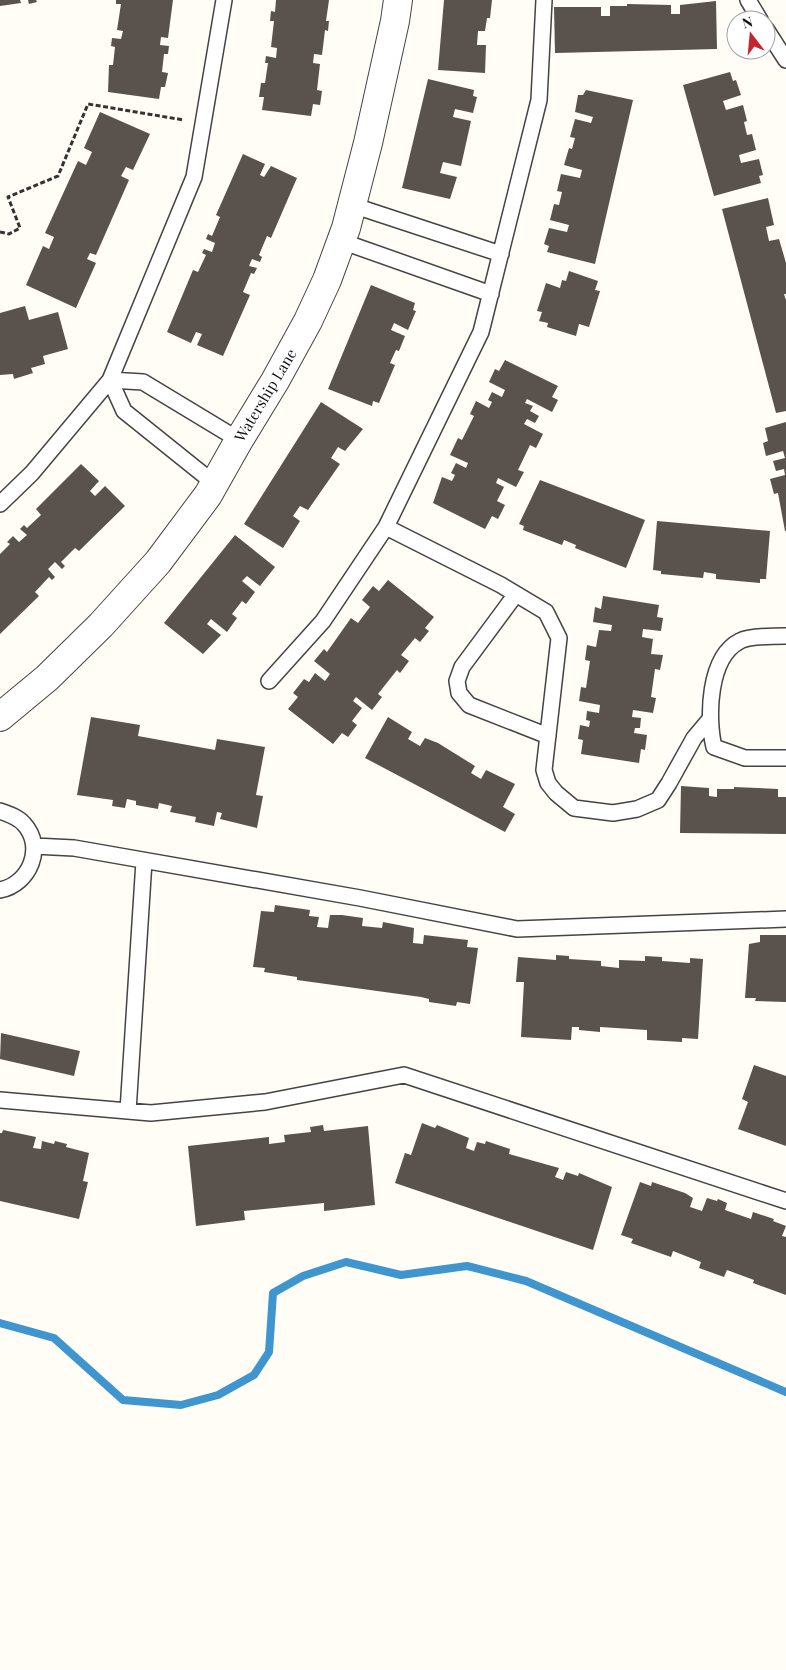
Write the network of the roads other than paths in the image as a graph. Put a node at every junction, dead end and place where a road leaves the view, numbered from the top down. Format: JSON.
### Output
{"nodes":[{"id":1,"x":224,"y":0,"type":"edge"},
{"id":2,"x":398,"y":0,"type":"edge"},
{"id":3,"x":544,"y":0,"type":"edge"},
{"id":4,"x":776,"y":44,"type":"edge"},
{"id":5,"x":786,"y":60,"type":"edge"},
{"id":6,"x":352,"y":205,"type":"junction"},
{"id":7,"x":341,"y":242,"type":"junction"},
{"id":8,"x":501,"y":254,"type":"junction"},
{"id":9,"x":491,"y":294,"type":"junction"},
{"id":10,"x":110,"y":380,"type":"junction"},
{"id":11,"x":239,"y":440,"type":"junction"},
{"id":12,"x":215,"y":484,"type":"junction"},
{"id":13,"x":0,"y":504,"type":"edge"},
{"id":14,"x":386,"y":527,"type":"junction"},
{"id":15,"x":516,"y":594,"type":"junction"},
{"id":16,"x":786,"y":636,"type":"edge"},
{"id":17,"x":269,"y":681,"type":"dead end"},
{"id":18,"x":0,"y":717,"type":"edge"},
{"id":19,"x":710,"y":719,"type":"junction"},
{"id":20,"x":548,"y":736,"type":"junction"},
{"id":21,"x":786,"y":758,"type":"edge"},
{"id":22,"x":0,"y":811,"type":"edge"},
{"id":23,"x":34,"y":846,"type":"junction"},
{"id":24,"x":144,"y":861,"type":"junction"},
{"id":25,"x":0,"y":890,"type":"edge"},
{"id":26,"x":786,"y":919,"type":"edge"},
{"id":27,"x":0,"y":1100,"type":"edge"},
{"id":28,"x":128,"y":1111,"type":"junction"},
{"id":29,"x":786,"y":1201,"type":"edge"}],
"edges":[{"from":1,"to":10,"type":"lane"},
{"from":2,"to":6,"type":"street","name":"Watership Lane"},
{"from":3,"to":8,"type":"lane"},
{"from":4,"to":5,"type":"lane"},
{"from":6,"to":7,"type":"street","name":"Watership Lane"},
{"from":6,"to":8,"type":"lane"},
{"from":7,"to":9,"type":"lane"},
{"from":7,"to":11,"type":"street","name":"Watership Lane"},
{"from":8,"to":9,"type":"lane"},
{"from":9,"to":14,"type":"lane"},
{"from":10,"to":11,"type":"lane"},
{"from":10,"to":12,"type":"lane"},
{"from":10,"to":13,"type":"lane"},
{"from":11,"to":12,"type":"street","name":"Watership Lane"},
{"from":12,"to":18,"type":"street","name":"Watership Lane"},
{"from":14,"to":15,"type":"lane"},
{"from":14,"to":17,"type":"lane"},
{"from":15,"to":20,"type":"lane"},
{"from":15,"to":20,"type":"lane"},
{"from":16,"to":19,"type":"lane"},
{"from":19,"to":20,"type":"lane"},
{"from":19,"to":21,"type":"lane"},
{"from":22,"to":23,"type":"lane"},
{"from":23,"to":24,"type":"lane"},
{"from":23,"to":25,"type":"lane"},
{"from":24,"to":26,"type":"lane"},
{"from":24,"to":28,"type":"lane"},
{"from":27,"to":28,"type":"lane"},
{"from":28,"to":29,"type":"lane"}]}
